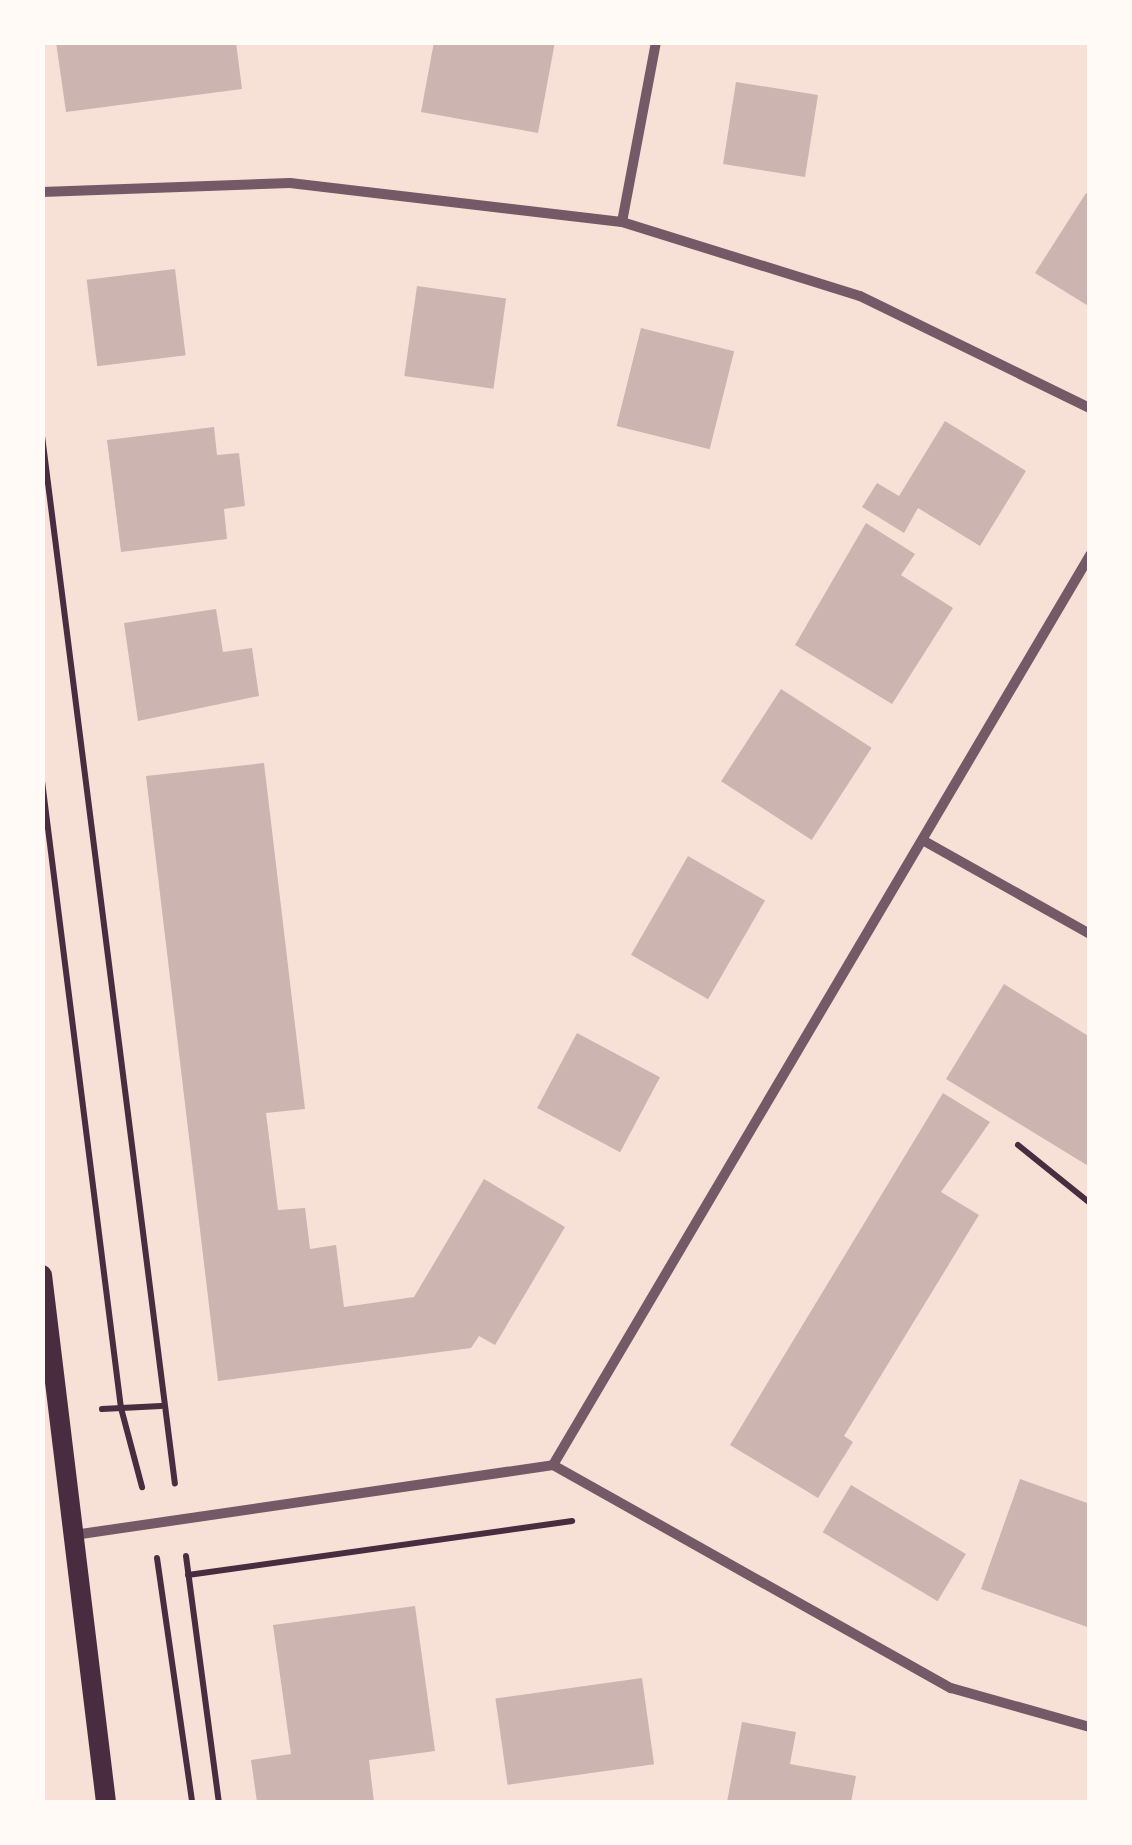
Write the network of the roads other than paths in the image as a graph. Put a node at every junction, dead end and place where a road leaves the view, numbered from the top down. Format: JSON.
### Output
{"nodes":[{"id":1,"x":656,"y":42,"type":"edge"},
{"id":2,"x":42,"y":192,"type":"edge"},
{"id":3,"x":622,"y":222,"type":"junction"},
{"id":4,"x":1090,"y":408,"type":"edge"},
{"id":5,"x":1090,"y":555,"type":"edge"},
{"id":6,"x":926,"y":842,"type":"junction"},
{"id":7,"x":1090,"y":934,"type":"edge"},
{"id":8,"x":42,"y":1275,"type":"edge"},
{"id":9,"x":552,"y":1466,"type":"junction"},
{"id":10,"x":74,"y":1535,"type":"junction"},
{"id":11,"x":1090,"y":1727,"type":"edge"},
{"id":12,"x":106,"y":1802,"type":"edge"}],
"edges":[{"from":1,"to":3,"type":"street"},
{"from":2,"to":3,"type":"street"},
{"from":3,"to":4,"type":"street"},
{"from":5,"to":6,"type":"street"},
{"from":6,"to":7,"type":"street"},
{"from":6,"to":9,"type":"street"},
{"from":8,"to":10,"type":"main road"},
{"from":9,"to":10,"type":"street"},
{"from":9,"to":11,"type":"street"},
{"from":10,"to":12,"type":"main road"}]}
